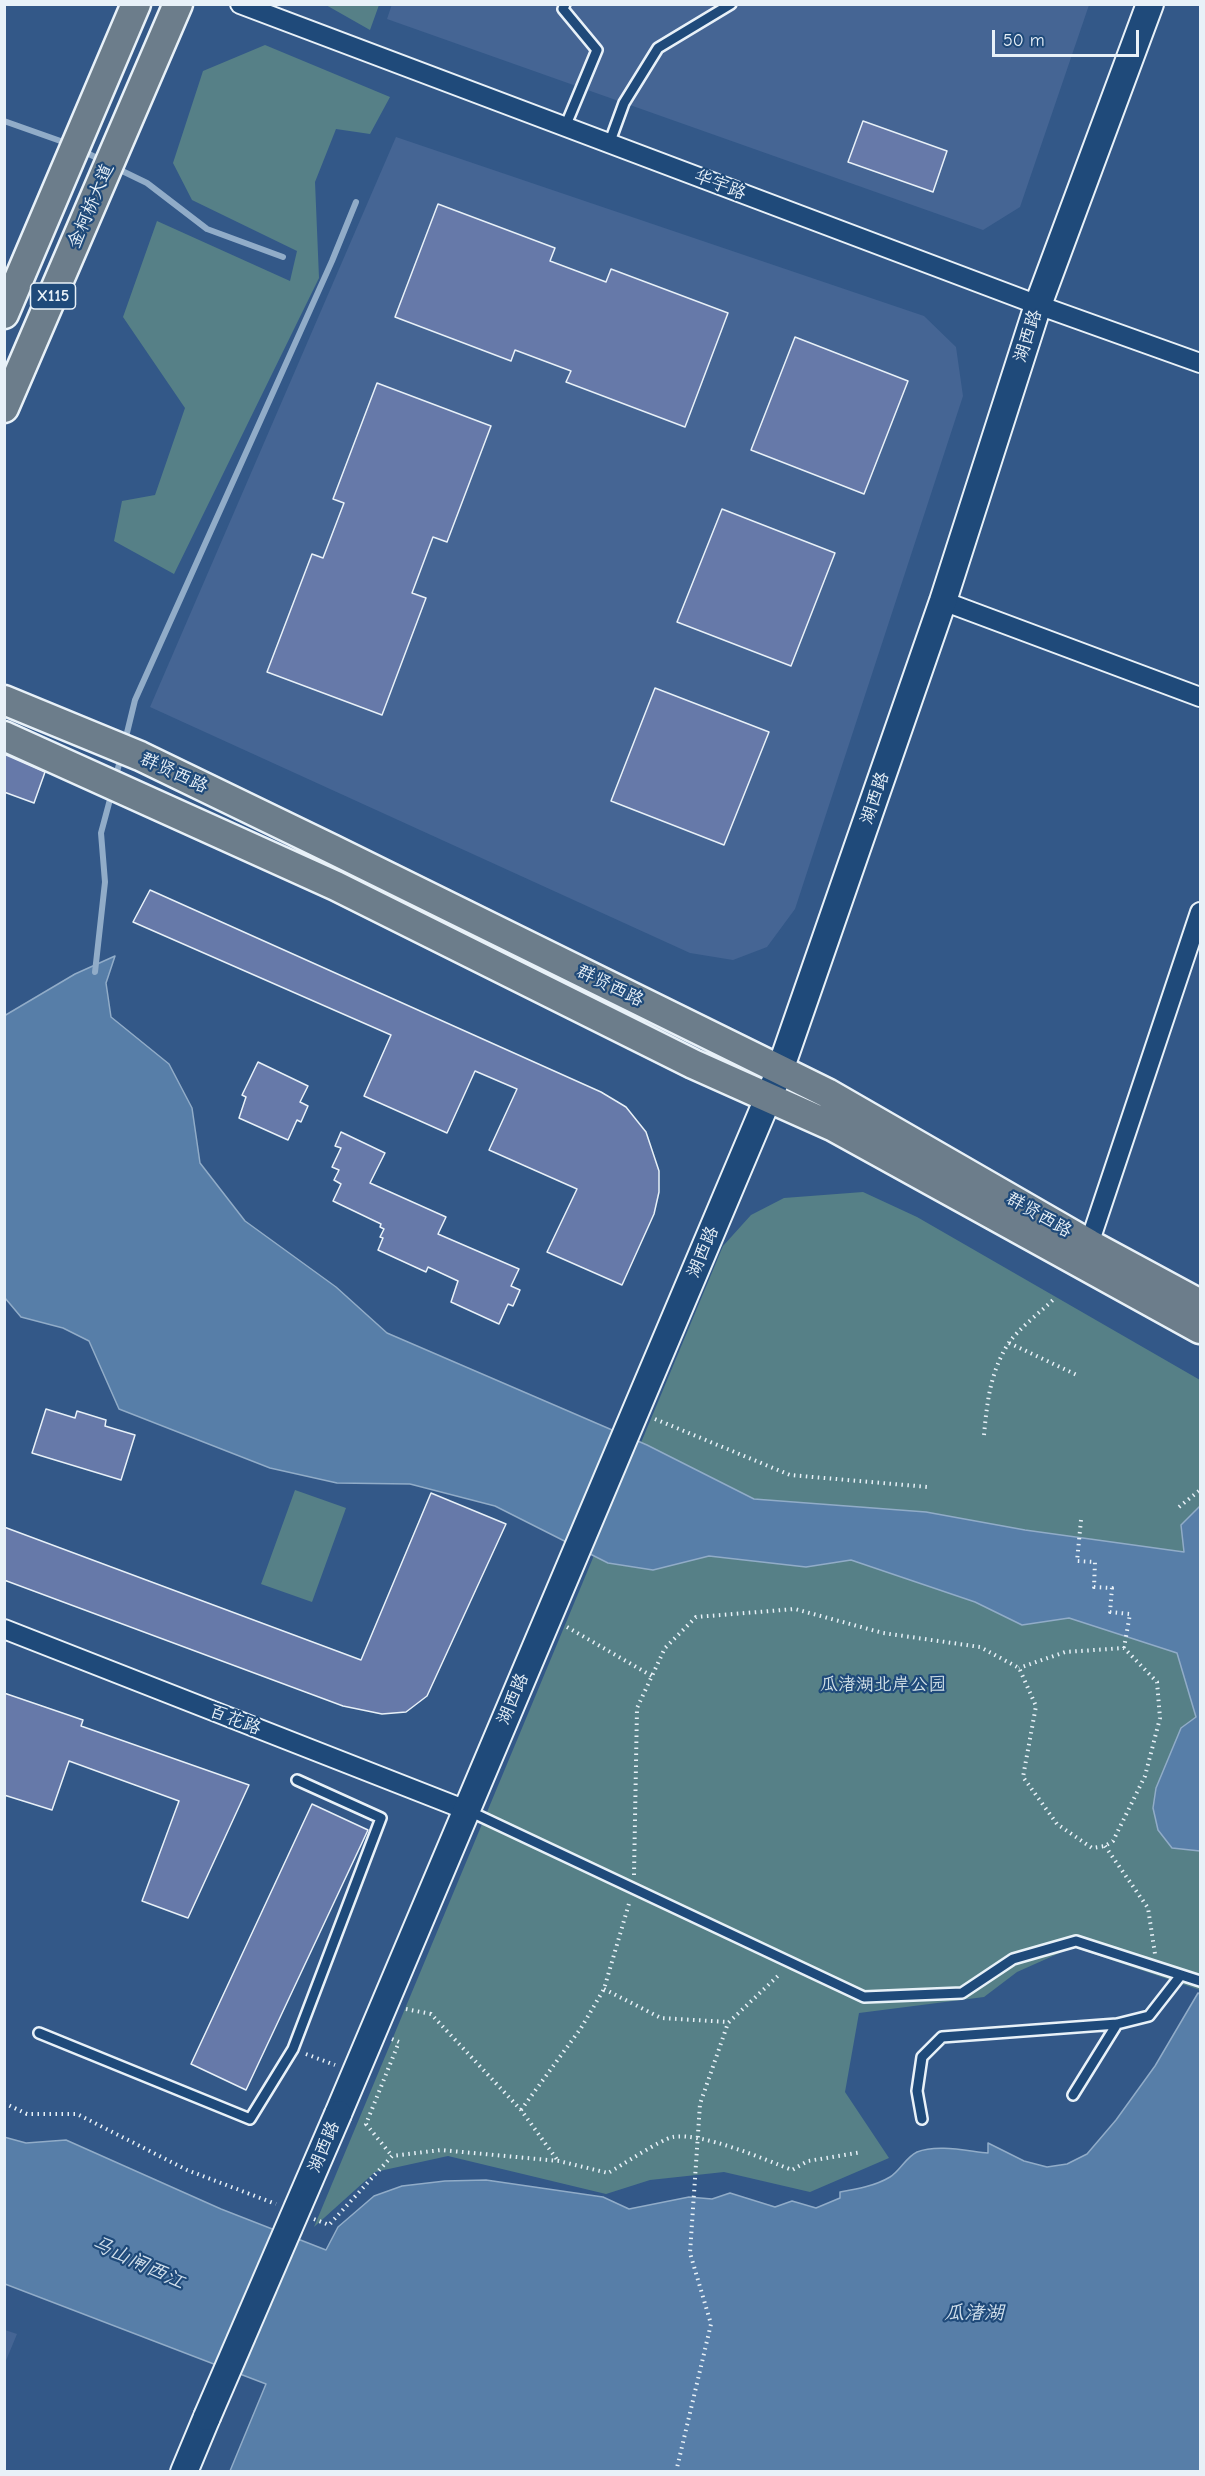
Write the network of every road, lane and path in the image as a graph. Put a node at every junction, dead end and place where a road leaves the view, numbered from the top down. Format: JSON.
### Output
{"nodes":[{"id":1,"x":136,"y":4,"type":"edge"},
{"id":2,"x":178,"y":4,"type":"edge"},
{"id":3,"x":240,"y":4,"type":"edge"},
{"id":4,"x":565,"y":4,"type":"edge"},
{"id":5,"x":731,"y":4,"type":"edge"},
{"id":6,"x":1150,"y":4,"type":"edge"},
{"id":7,"x":565,"y":127,"type":"junction"},
{"id":8,"x":609,"y":144,"type":"junction"},
{"id":9,"x":1038,"y":305,"type":"junction"},
{"id":10,"x":4,"y":314,"type":"edge"},
{"id":11,"x":1200,"y":363,"type":"edge"},
{"id":12,"x":4,"y":408,"type":"edge"},
{"id":13,"x":944,"y":601,"type":"junction"},
{"id":14,"x":1200,"y":697,"type":"edge"},
{"id":15,"x":4,"y":700,"type":"edge"},
{"id":16,"x":4,"y":735,"type":"edge"},
{"id":17,"x":1200,"y":912,"type":"edge"},
{"id":18,"x":780,"y":1070,"type":"junction"},
{"id":19,"x":769,"y":1098,"type":"junction"},
{"id":20,"x":1089,"y":1244,"type":"junction"},
{"id":21,"x":1056,"y":1298,"type":"dead end"},
{"id":22,"x":1200,"y":1304,"type":"edge"},
{"id":23,"x":1200,"y":1329,"type":"edge"},
{"id":24,"x":1009,"y":1343,"type":"junction"},
{"id":25,"x":1079,"y":1376,"type":"dead end"},
{"id":26,"x":633,"y":1417,"type":"junction"},
{"id":27,"x":984,"y":1436,"type":"dead end"},
{"id":28,"x":928,"y":1487,"type":"dead end"},
{"id":29,"x":1200,"y":1490,"type":"edge"},
{"id":30,"x":1179,"y":1507,"type":"dead end"},
{"id":31,"x":1081,"y":1520,"type":"dead end"},
{"id":32,"x":548,"y":1618,"type":"junction"},
{"id":33,"x":4,"y":1629,"type":"edge"},
{"id":34,"x":1124,"y":1648,"type":"junction"},
{"id":35,"x":1019,"y":1668,"type":"junction"},
{"id":36,"x":652,"y":1676,"type":"junction"},
{"id":37,"x":297,"y":1780,"type":"dead end"},
{"id":38,"x":466,"y":1810,"type":"junction"},
{"id":39,"x":1105,"y":1846,"type":"junction"},
{"id":40,"x":633,"y":1888,"type":"junction"},
{"id":41,"x":792,"y":1963,"type":"junction"},
{"id":42,"x":1157,"y":1967,"type":"junction"},
{"id":43,"x":1181,"y":1975,"type":"junction"},
{"id":44,"x":1200,"y":1982,"type":"edge"},
{"id":45,"x":604,"y":1989,"type":"junction"},
{"id":46,"x":384,"y":2005,"type":"junction"},
{"id":47,"x":728,"y":2022,"type":"junction"},
{"id":48,"x":1117,"y":2025,"type":"junction"},
{"id":49,"x":39,"y":2033,"type":"dead end"},
{"id":50,"x":372,"y":2033,"type":"junction"},
{"id":51,"x":293,"y":2049,"type":"junction"},
{"id":52,"x":355,"y":2073,"type":"junction"},
{"id":53,"x":1072,"y":2095,"type":"dead end"},
{"id":54,"x":4,"y":2103,"type":"edge"},
{"id":55,"x":521,"y":2110,"type":"junction"},
{"id":56,"x":922,"y":2119,"type":"dead end"},
{"id":57,"x":697,"y":2139,"type":"junction"},
{"id":58,"x":862,"y":2152,"type":"dead end"},
{"id":59,"x":392,"y":2156,"type":"junction"},
{"id":60,"x":559,"y":2161,"type":"junction"},
{"id":61,"x":285,"y":2208,"type":"dead end"},
{"id":62,"x":307,"y":2216,"type":"dead end"},
{"id":63,"x":184,"y":2472,"type":"edge"},
{"id":64,"x":676,"y":2472,"type":"edge"}],
"edges":[{"from":1,"to":10,"type":"main road","name":"金柯桥大道","number":"X115"},
{"from":2,"to":12,"type":"main road","name":"金柯桥大道","number":"X115"},
{"from":3,"to":7,"type":"street","name":"华宇路"},
{"from":4,"to":7,"type":"lane"},
{"from":5,"to":8,"type":"lane"},
{"from":6,"to":9,"type":"street","name":"湖西路"},
{"from":7,"to":8,"type":"street","name":"华宇路"},
{"from":8,"to":9,"type":"street","name":"华宇路"},
{"from":9,"to":11,"type":"street","name":"华宇路"},
{"from":9,"to":13,"type":"street","name":"湖西路"},
{"from":13,"to":14,"type":"street"},
{"from":13,"to":18,"type":"street","name":"湖西路"},
{"from":15,"to":18,"type":"main road","name":"群贤西路"},
{"from":16,"to":19,"type":"main road","name":"群贤西路"},
{"from":17,"to":20,"type":"street"},
{"from":18,"to":19,"type":"street","name":"湖西路"},
{"from":18,"to":20,"type":"main road","name":"群贤西路"},
{"from":19,"to":23,"type":"main road","name":"群贤西路"},
{"from":19,"to":26,"type":"street","name":"湖西路"},
{"from":20,"to":22,"type":"main road","name":"群贤西路"},
{"from":21,"to":24,"type":"path"},
{"from":24,"to":25,"type":"path"},
{"from":24,"to":27,"type":"path"},
{"from":26,"to":28,"type":"path"},
{"from":26,"to":32,"type":"street","name":"湖西路"},
{"from":29,"to":30,"type":"path"},
{"from":31,"to":34,"type":"path"},
{"from":32,"to":36,"type":"path"},
{"from":32,"to":38,"type":"street","name":"湖西路"},
{"from":33,"to":38,"type":"street","name":"百花路"},
{"from":34,"to":35,"type":"path"},
{"from":34,"to":39,"type":"path"},
{"from":35,"to":36,"type":"path"},
{"from":35,"to":39,"type":"path"},
{"from":36,"to":40,"type":"path"},
{"from":37,"to":51,"type":"lane"},
{"from":38,"to":40,"type":"lane"},
{"from":38,"to":46,"type":"street","name":"湖西路"},
{"from":39,"to":42,"type":"path"},
{"from":40,"to":41,"type":"lane"},
{"from":40,"to":45,"type":"path"},
{"from":41,"to":42,"type":"lane"},
{"from":41,"to":47,"type":"path"},
{"from":42,"to":43,"type":"lane"},
{"from":43,"to":44,"type":"lane"},
{"from":43,"to":48,"type":"lane"},
{"from":45,"to":47,"type":"path"},
{"from":45,"to":55,"type":"path"},
{"from":46,"to":50,"type":"street","name":"湖西路"},
{"from":46,"to":55,"type":"path"},
{"from":47,"to":57,"type":"path"},
{"from":48,"to":53,"type":"lane"},
{"from":48,"to":56,"type":"lane"},
{"from":49,"to":51,"type":"lane"},
{"from":50,"to":52,"type":"street","name":"湖西路"},
{"from":50,"to":59,"type":"path"},
{"from":51,"to":52,"type":"path"},
{"from":52,"to":63,"type":"street","name":"湖西路","bridge":true},
{"from":54,"to":61,"type":"path"},
{"from":55,"to":60,"type":"path"},
{"from":57,"to":58,"type":"path"},
{"from":57,"to":60,"type":"path"},
{"from":57,"to":64,"type":"path"},
{"from":59,"to":60,"type":"path"},
{"from":59,"to":62,"type":"path"}]}
